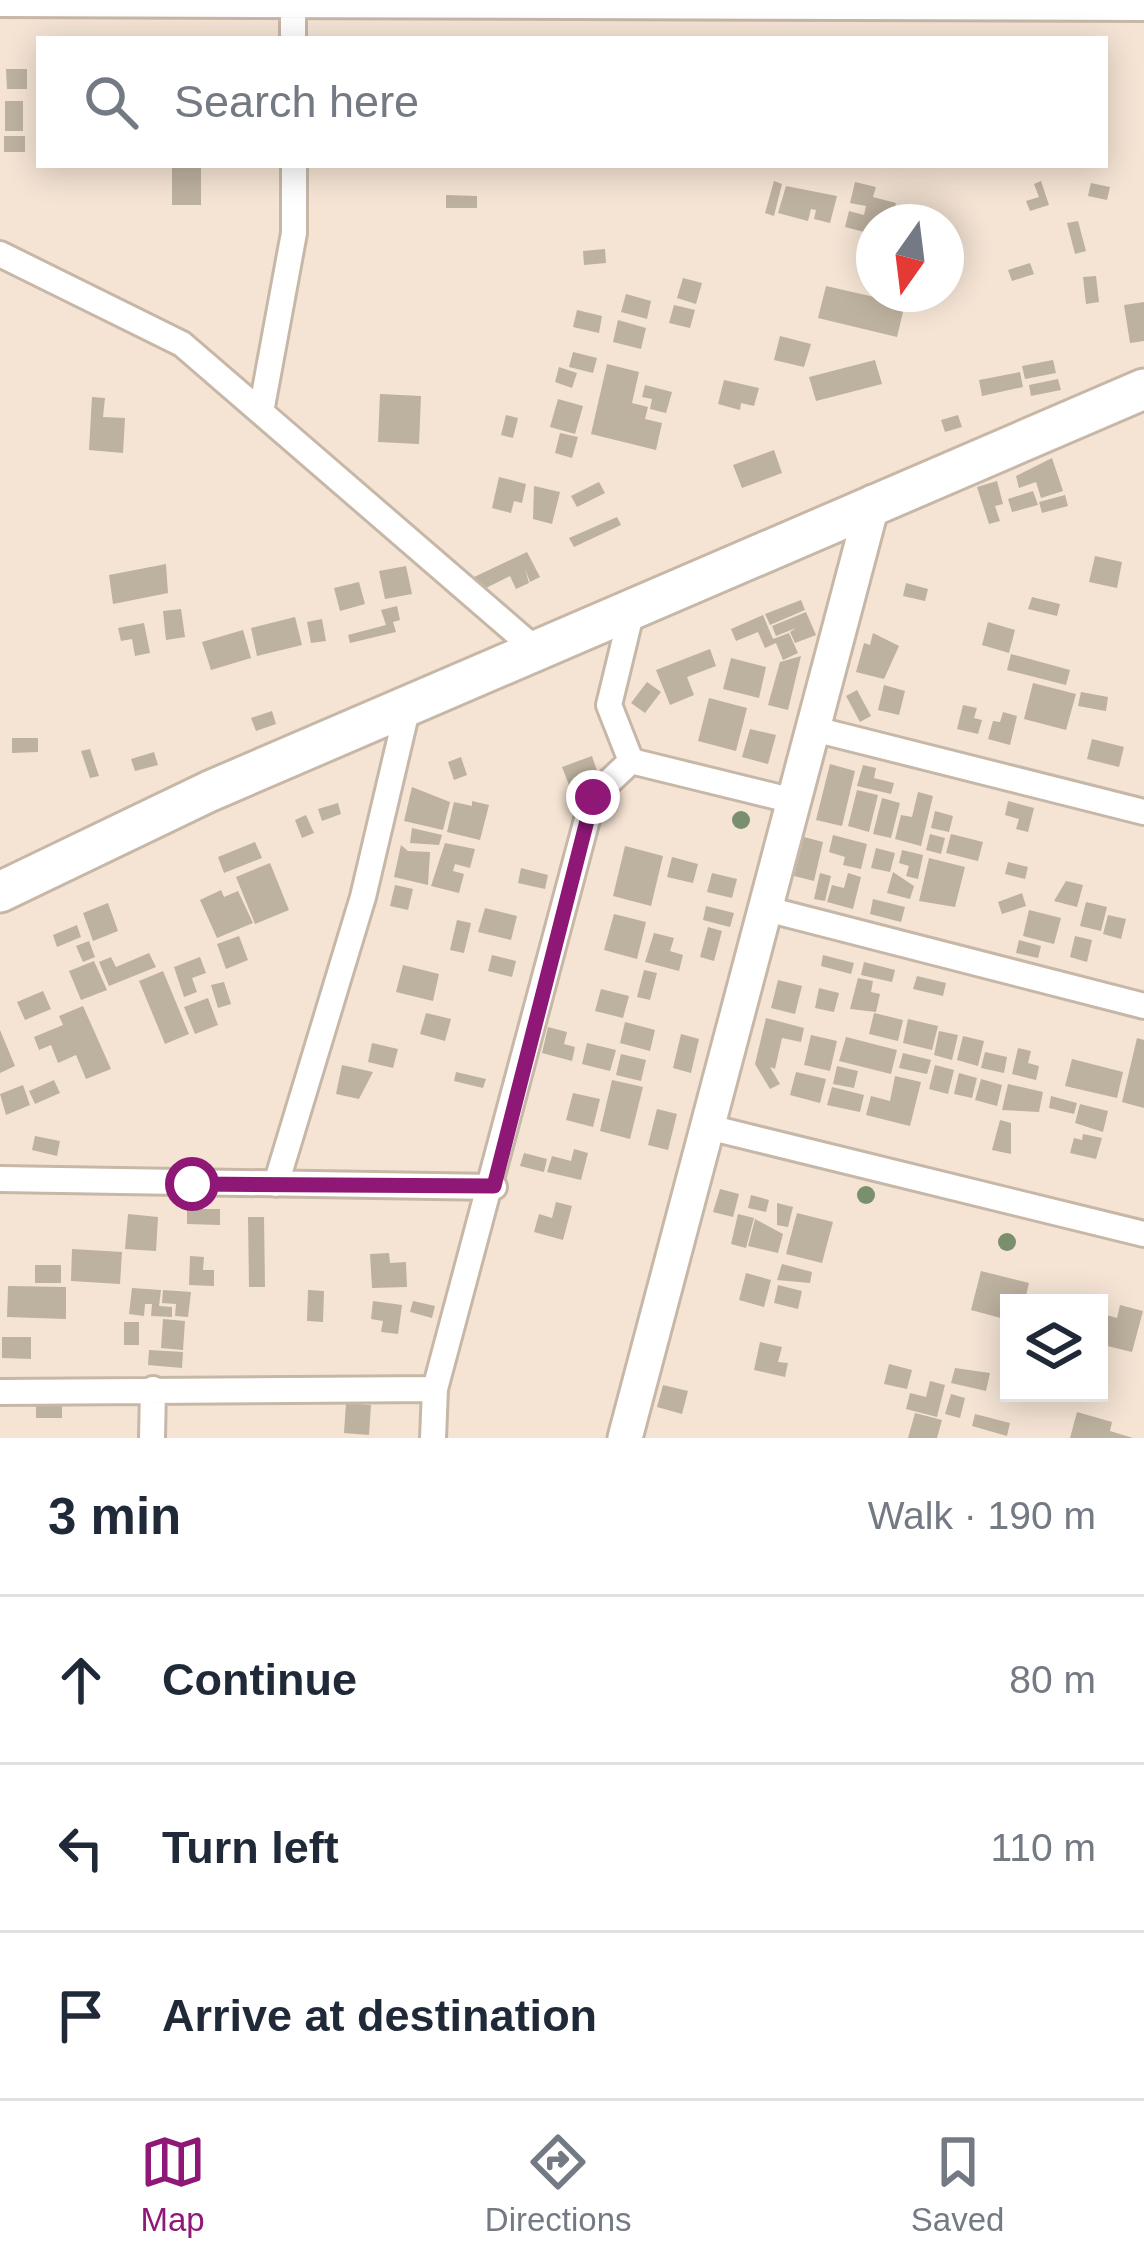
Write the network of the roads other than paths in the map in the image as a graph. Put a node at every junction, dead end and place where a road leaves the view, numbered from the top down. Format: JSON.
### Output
{"nodes":[{"id":1,"x":505,"y":2,"type":"edge"},
{"id":2,"x":0,"y":4,"type":"edge"},
{"id":3,"x":293,"y":4,"type":"junction"},
{"id":4,"x":1144,"y":8,"type":"edge"},
{"id":5,"x":293,"y":36,"type":"edge"},
{"id":6,"x":294,"y":168,"type":"edge"},
{"id":7,"x":0,"y":254,"type":"edge"},
{"id":8,"x":1144,"y":389,"type":"edge"},
{"id":9,"x":261,"y":412,"type":"junction"},
{"id":10,"x":873,"y":502,"type":"junction"},
{"id":11,"x":633,"y":606,"type":"junction"},
{"id":12,"x":536,"y":649,"type":"junction"},
{"id":13,"x":408,"y":706,"type":"junction"},
{"id":14,"x":810,"y":728,"type":"junction"},
{"id":15,"x":631,"y":761,"type":"junction"},
{"id":16,"x":790,"y":800,"type":"junction"},
{"id":17,"x":1144,"y":812,"type":"edge"},
{"id":18,"x":0,"y":892,"type":"edge"},
{"id":19,"x":763,"y":908,"type":"junction"},
{"id":20,"x":1144,"y":1006,"type":"edge"},
{"id":21,"x":708,"y":1127,"type":"junction"},
{"id":22,"x":0,"y":1179,"type":"edge"},
{"id":23,"x":276,"y":1184,"type":"junction"},
{"id":24,"x":494,"y":1186,"type":"junction"},
{"id":25,"x":1144,"y":1234,"type":"edge"},
{"id":26,"x":153,"y":1389,"type":"junction"},
{"id":27,"x":436,"y":1389,"type":"junction"},
{"id":28,"x":0,"y":1392,"type":"edge"},
{"id":29,"x":152,"y":1438,"type":"edge"},
{"id":30,"x":433,"y":1438,"type":"edge"},
{"id":31,"x":625,"y":1438,"type":"edge"}],
"edges":[{"from":1,"to":3,"type":"street"},
{"from":1,"to":4,"type":"street"},
{"from":2,"to":3,"type":"street"},
{"from":3,"to":5,"type":"street"},
{"from":6,"to":9,"type":"street"},
{"from":7,"to":9,"type":"street"},
{"from":8,"to":10,"type":"main road"},
{"from":9,"to":12,"type":"street"},
{"from":10,"to":11,"type":"main road"},
{"from":10,"to":14,"type":"street"},
{"from":11,"to":12,"type":"main road"},
{"from":11,"to":15,"type":"street"},
{"from":12,"to":13,"type":"main road"},
{"from":13,"to":18,"type":"main road"},
{"from":13,"to":23,"type":"street"},
{"from":14,"to":16,"type":"street"},
{"from":14,"to":17,"type":"street"},
{"from":15,"to":16,"type":"street"},
{"from":15,"to":24,"type":"street"},
{"from":16,"to":19,"type":"street"},
{"from":19,"to":20,"type":"street"},
{"from":19,"to":21,"type":"street"},
{"from":21,"to":25,"type":"street"},
{"from":21,"to":31,"type":"street"},
{"from":22,"to":23,"type":"street"},
{"from":23,"to":24,"type":"street"},
{"from":24,"to":27,"type":"street"},
{"from":26,"to":27,"type":"street"},
{"from":26,"to":28,"type":"street"},
{"from":26,"to":29,"type":"street"},
{"from":27,"to":30,"type":"street"}]}
